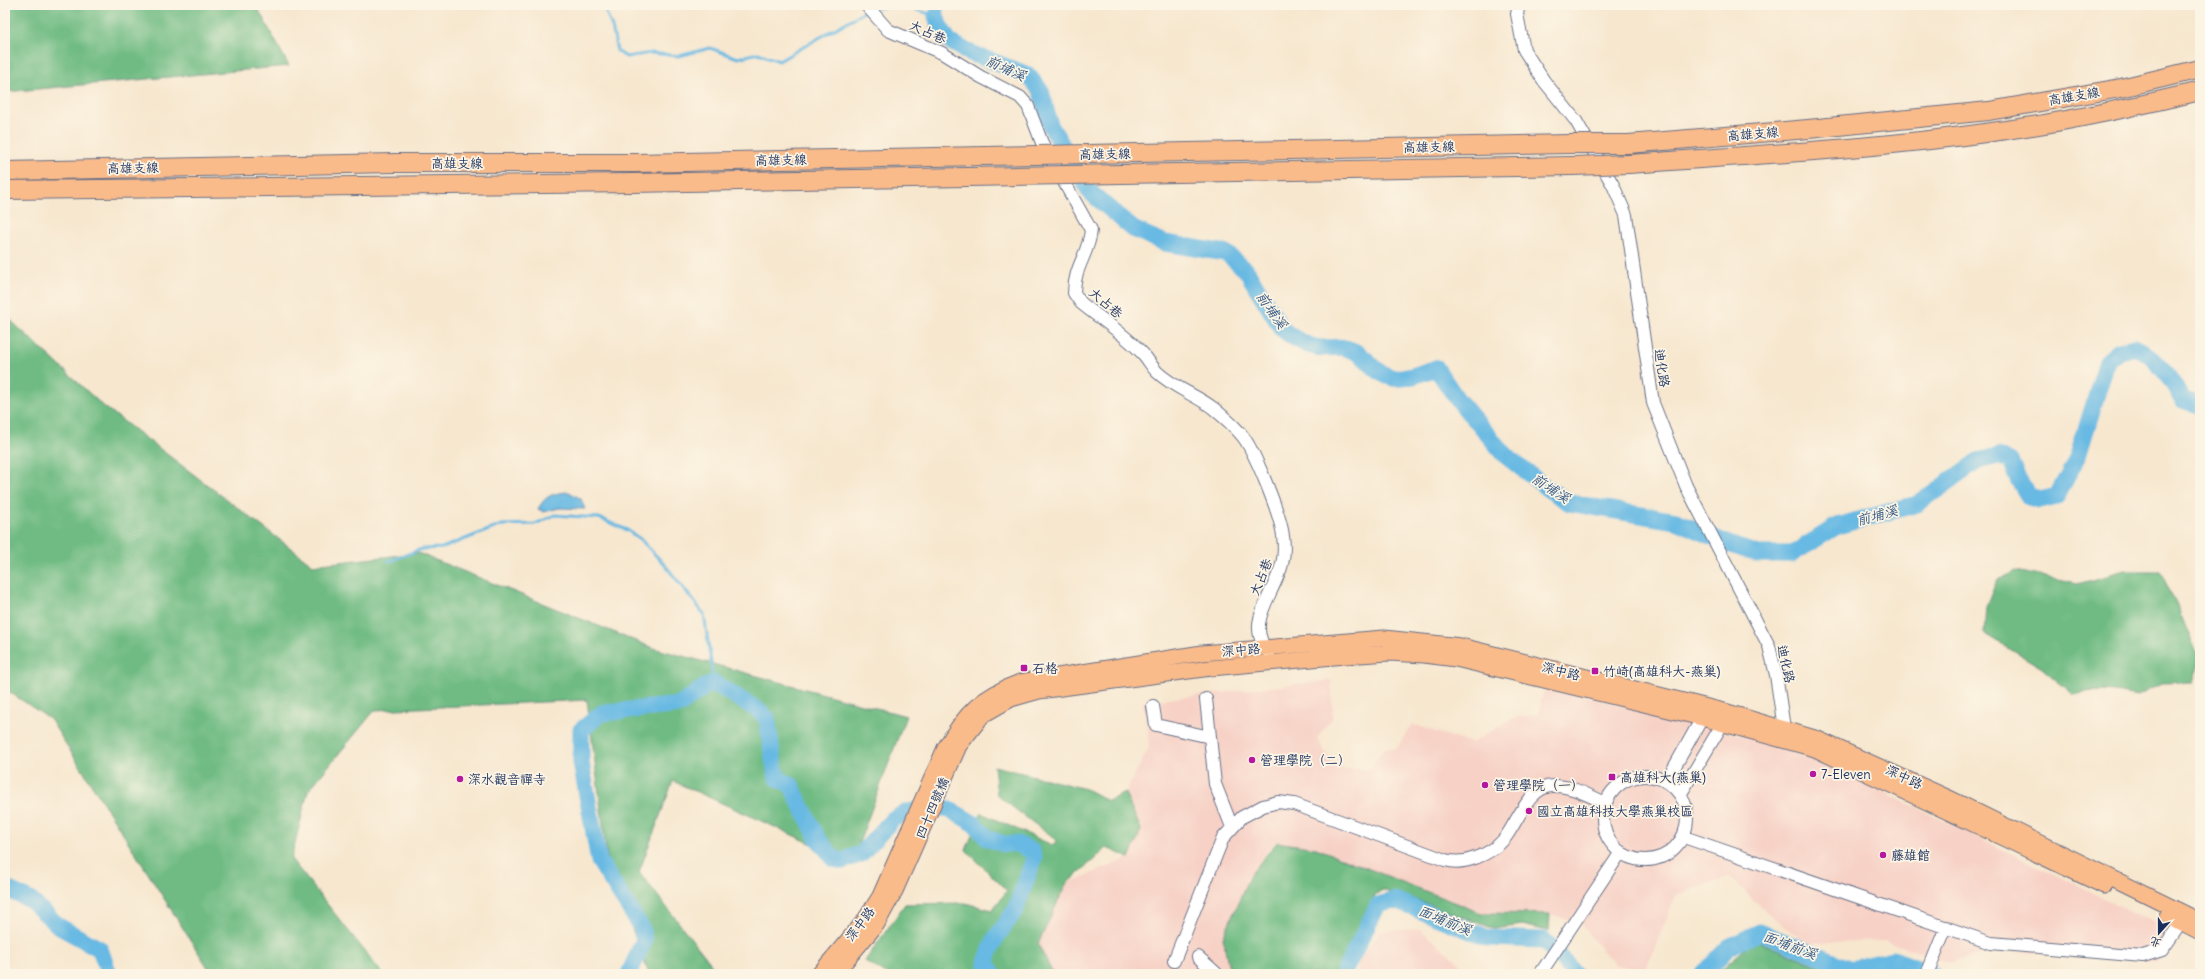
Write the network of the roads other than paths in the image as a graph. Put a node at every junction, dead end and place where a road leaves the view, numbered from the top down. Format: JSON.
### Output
{"nodes":[{"id":1,"x":866,"y":5,"type":"edge"},
{"id":2,"x":1519,"y":5,"type":"edge"},
{"id":3,"x":2200,"y":69,"type":"edge"},
{"id":4,"x":2200,"y":91,"type":"edge"},
{"id":5,"x":5,"y":171,"type":"edge"},
{"id":6,"x":5,"y":190,"type":"edge"},
{"id":7,"x":1262,"y":643,"type":"junction"},
{"id":8,"x":1276,"y":662,"type":"junction"},
{"id":9,"x":1206,"y":699,"type":"dead end"},
{"id":10,"x":1152,"y":706,"type":"dead end"},
{"id":11,"x":1721,"y":717,"type":"junction"},
{"id":12,"x":1702,"y":718,"type":"junction"},
{"id":13,"x":1783,"y":734,"type":"junction"},
{"id":14,"x":1210,"y":736,"type":"junction"},
{"id":15,"x":952,"y":747,"type":"junction"},
{"id":16,"x":1666,"y":782,"type":"junction"},
{"id":17,"x":1680,"y":795,"type":"junction"},
{"id":18,"x":1606,"y":802,"type":"junction"},
{"id":19,"x":1232,"y":827,"type":"junction"},
{"id":20,"x":1684,"y":837,"type":"junction"},
{"id":21,"x":1621,"y":852,"type":"junction"},
{"id":22,"x":899,"y":869,"type":"junction"},
{"id":23,"x":2184,"y":919,"type":"junction"},
{"id":24,"x":2200,"y":921,"type":"edge"},
{"id":25,"x":1944,"y":932,"type":"junction"},
{"id":26,"x":2200,"y":933,"type":"edge"},
{"id":27,"x":1198,"y":957,"type":"dead end"},
{"id":28,"x":1174,"y":961,"type":"dead end"},
{"id":29,"x":819,"y":974,"type":"edge"},
{"id":30,"x":835,"y":974,"type":"edge"},
{"id":31,"x":1217,"y":974,"type":"edge"},
{"id":32,"x":1540,"y":974,"type":"edge"},
{"id":33,"x":1927,"y":974,"type":"edge"}],
"edges":[{"from":1,"to":7,"type":"street","name":"大占巷"},
{"from":2,"to":13,"type":"street","name":"迪化路"},
{"from":3,"to":5,"type":"highway","name":"高雄支線","bridge":true},
{"from":4,"to":6,"type":"highway","name":"高雄支線","bridge":true},
{"from":7,"to":8,"type":"street"},
{"from":7,"to":11,"type":"main road","name":"深中路"},
{"from":7,"to":15,"type":"main road","name":"深中路"},
{"from":8,"to":12,"type":"main road","name":"深中路"},
{"from":8,"to":15,"type":"main road","name":"深中路"},
{"from":9,"to":14,"type":"street"},
{"from":10,"to":14,"type":"street"},
{"from":11,"to":12,"type":"main road","name":"深中路"},
{"from":11,"to":13,"type":"main road","name":"深中路"},
{"from":11,"to":17,"type":"street"},
{"from":12,"to":16,"type":"street"},
{"from":13,"to":23,"type":"main road","name":"深中路"},
{"from":14,"to":19,"type":"street"},
{"from":15,"to":22,"type":"main road","name":"四十四號橋"},
{"from":16,"to":17,"type":"street"},
{"from":16,"to":18,"type":"street"},
{"from":17,"to":20,"type":"street"},
{"from":18,"to":19,"type":"street"},
{"from":18,"to":21,"type":"street"},
{"from":19,"to":28,"type":"street"},
{"from":20,"to":21,"type":"street"},
{"from":20,"to":25,"type":"street"},
{"from":21,"to":32,"type":"street"},
{"from":22,"to":29,"type":"main road","name":"深中路"},
{"from":22,"to":30,"type":"main road","name":"深中路"},
{"from":23,"to":24,"type":"main road"},
{"from":23,"to":25,"type":"street"},
{"from":23,"to":26,"type":"main road"},
{"from":25,"to":33,"type":"street"},
{"from":27,"to":31,"type":"street"}]}
